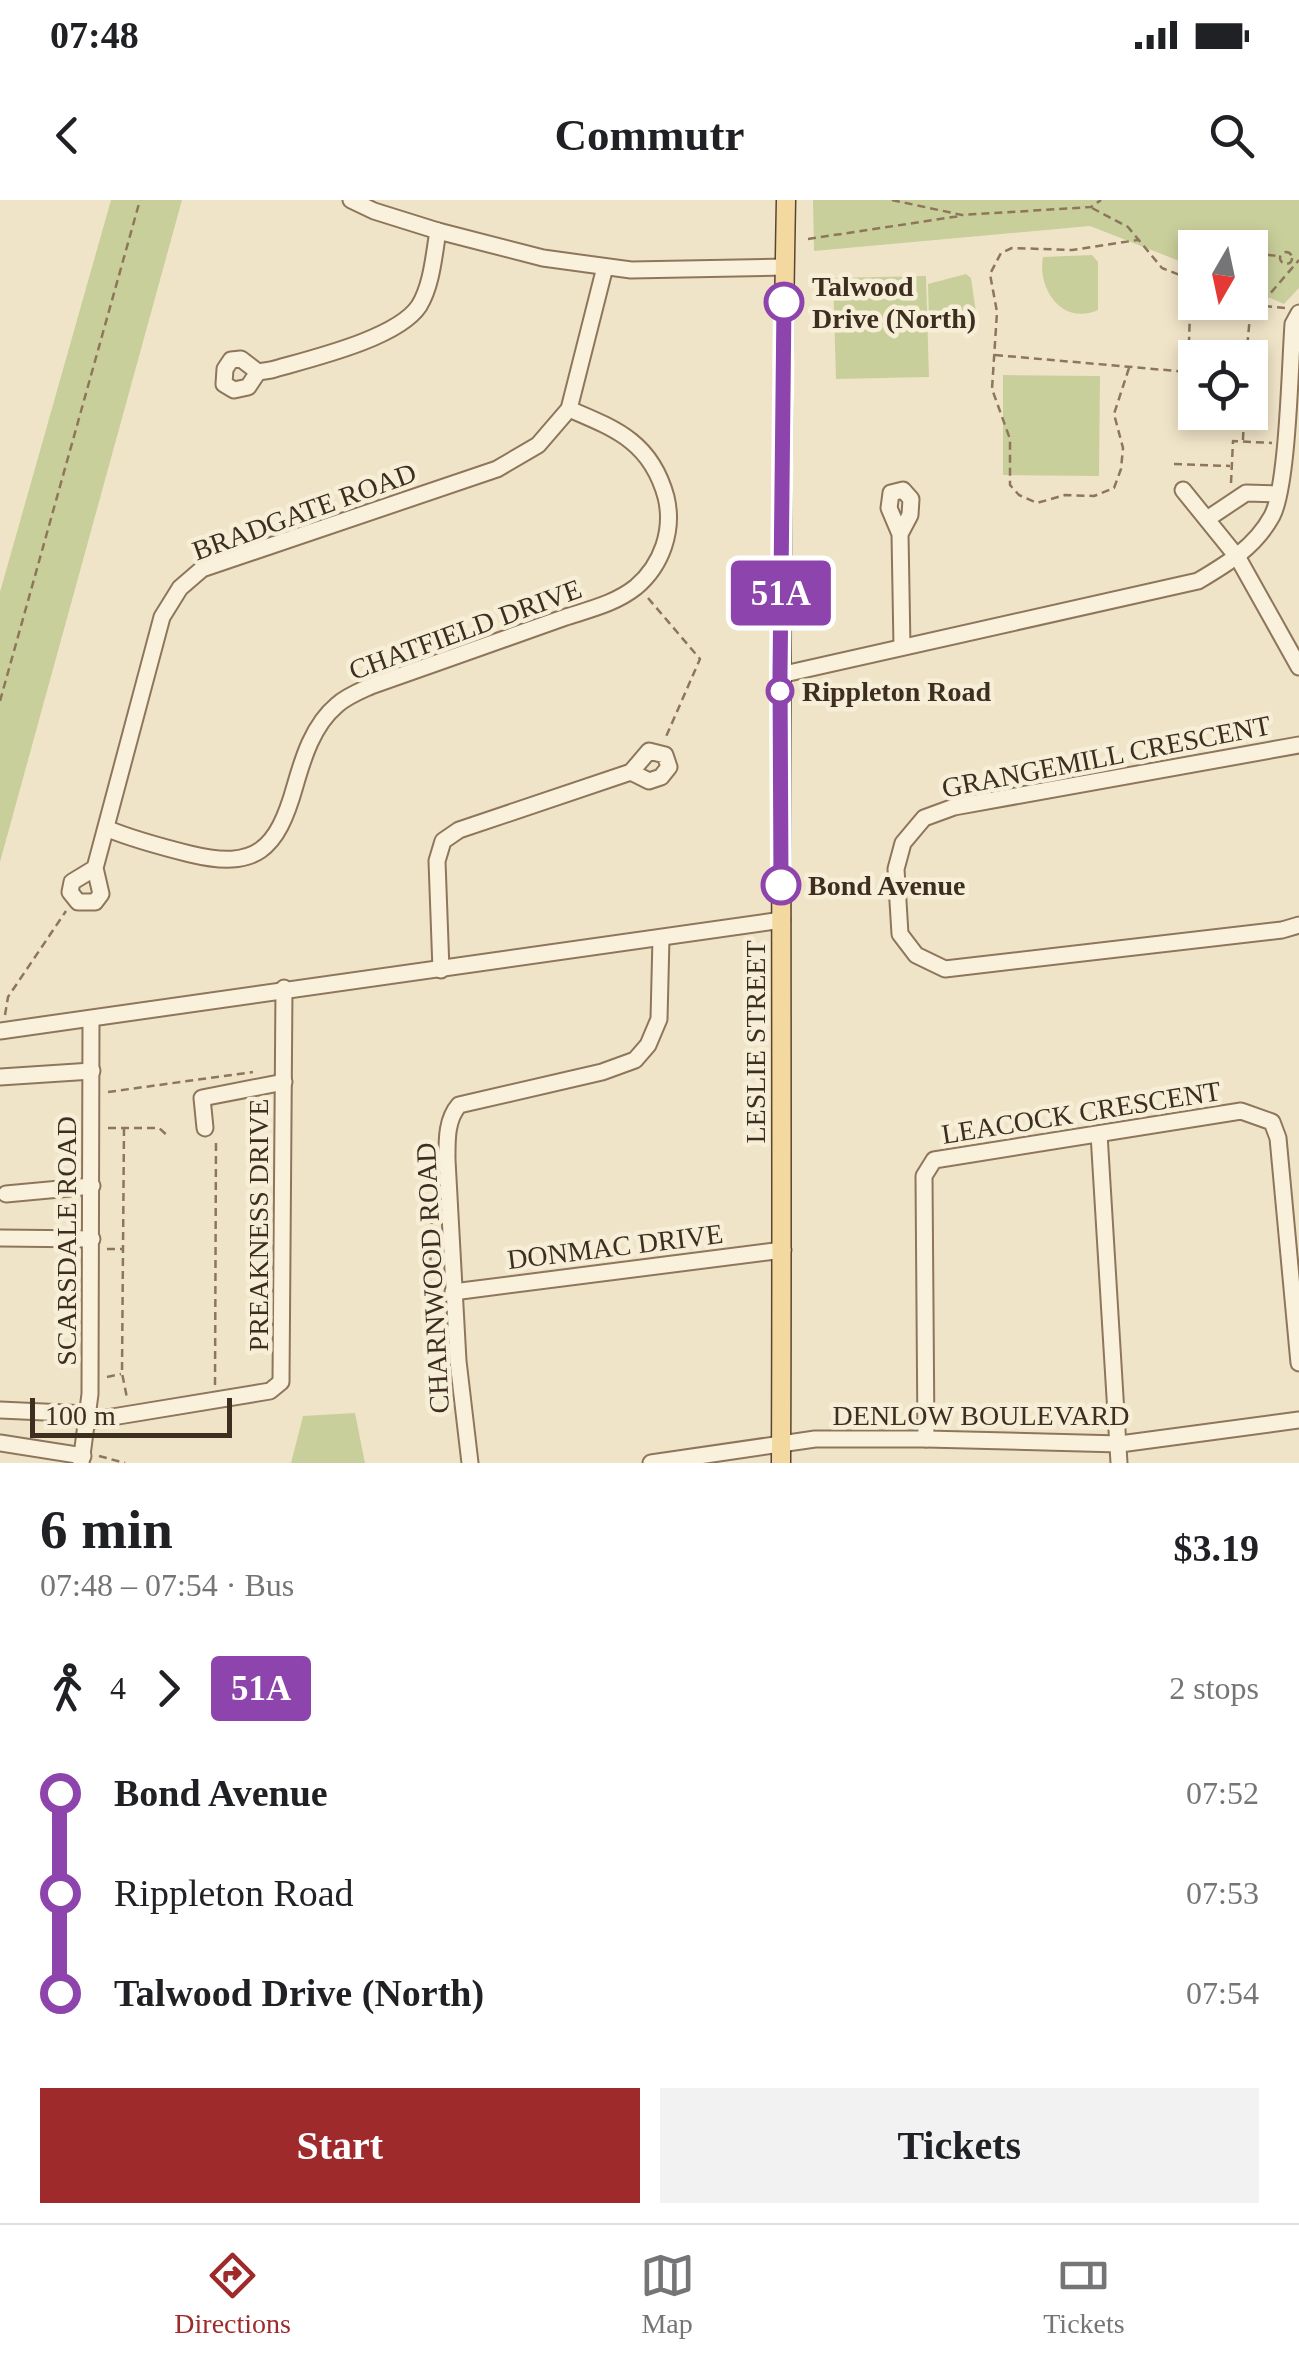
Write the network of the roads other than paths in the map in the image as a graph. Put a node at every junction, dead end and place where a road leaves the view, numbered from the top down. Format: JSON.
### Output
{"nodes":[{"id":1,"x":351,"y":200,"type":"edge"},
{"id":2,"x":786,"y":200,"type":"edge"},
{"id":3,"x":438,"y":230,"type":"junction"},
{"id":4,"x":606,"y":267,"type":"junction"},
{"id":5,"x":785,"y":267,"type":"junction"},
{"id":6,"x":1299,"y":311,"type":"edge"},
{"id":7,"x":258,"y":372,"type":"dead end"},
{"id":8,"x":1294,"y":379,"type":"edge"},
{"id":9,"x":569,"y":409,"type":"junction"},
{"id":10,"x":1183,"y":490,"type":"dead end"},
{"id":11,"x":1278,"y":494,"type":"junction"},
{"id":12,"x":1207,"y":520,"type":"junction"},
{"id":13,"x":900,"y":534,"type":"dead end"},
{"id":14,"x":1238,"y":558,"type":"junction"},
{"id":15,"x":902,"y":648,"type":"junction"},
{"id":16,"x":1299,"y":667,"type":"edge"},
{"id":17,"x":780,"y":675,"type":"junction"},
{"id":18,"x":1299,"y":745,"type":"edge"},
{"id":19,"x":631,"y":772,"type":"junction"},
{"id":20,"x":108,"y":829,"type":"junction"},
{"id":21,"x":95,"y":868,"type":"junction"},
{"id":22,"x":782,"y":920,"type":"junction"},
{"id":23,"x":1299,"y":925,"type":"edge"},
{"id":24,"x":660,"y":938,"type":"junction"},
{"id":25,"x":441,"y":970,"type":"junction"},
{"id":26,"x":284,"y":988,"type":"junction"},
{"id":27,"x":92,"y":1020,"type":"junction"},
{"id":28,"x":2,"y":1030,"type":"edge"},
{"id":29,"x":92,"y":1071,"type":"junction"},
{"id":30,"x":0,"y":1077,"type":"edge"},
{"id":31,"x":284,"y":1082,"type":"junction"},
{"id":32,"x":210,"y":1128,"type":"road end"},
{"id":33,"x":1099,"y":1134,"type":"junction"},
{"id":34,"x":92,"y":1186,"type":"junction"},
{"id":35,"x":6,"y":1194,"type":"dead end"},
{"id":36,"x":0,"y":1238,"type":"edge"},
{"id":37,"x":92,"y":1239,"type":"junction"},
{"id":38,"x":783,"y":1250,"type":"junction"},
{"id":39,"x":453,"y":1292,"type":"junction"},
{"id":40,"x":1299,"y":1364,"type":"edge"},
{"id":41,"x":0,"y":1410,"type":"edge"},
{"id":42,"x":88,"y":1417,"type":"junction"},
{"id":43,"x":1299,"y":1420,"type":"edge"},
{"id":44,"x":926,"y":1438,"type":"junction"},
{"id":45,"x":0,"y":1443,"type":"edge"},
{"id":46,"x":1120,"y":1444,"type":"junction"},
{"id":47,"x":781,"y":1453,"type":"edge"},
{"id":48,"x":87,"y":1458,"type":"edge"},
{"id":49,"x":470,"y":1463,"type":"edge"},
{"id":50,"x":652,"y":1463,"type":"edge"},
{"id":51,"x":1120,"y":1463,"type":"edge"}],
"edges":[{"from":1,"to":3,"type":"street"},
{"from":2,"to":5,"type":"main road","name":"LESLIE STREET"},
{"from":3,"to":4,"type":"street"},
{"from":3,"to":7,"type":"street"},
{"from":4,"to":5,"type":"street"},
{"from":4,"to":9,"type":"street","name":"BRADGATE ROAD"},
{"from":5,"to":17,"type":"main road","name":"LESLIE STREET"},
{"from":6,"to":8,"type":"street"},
{"from":8,"to":11,"type":"street"},
{"from":9,"to":20,"type":"street","name":"BRADGATE ROAD"},
{"from":9,"to":20,"type":"street","name":"CHATFIELD DRIVE"},
{"from":10,"to":12,"type":"street"},
{"from":11,"to":12,"type":"street"},
{"from":11,"to":14,"type":"street"},
{"from":12,"to":14,"type":"street"},
{"from":13,"to":15,"type":"street"},
{"from":14,"to":15,"type":"street"},
{"from":14,"to":16,"type":"street"},
{"from":15,"to":17,"type":"street"},
{"from":17,"to":22,"type":"main road","name":"LESLIE STREET"},
{"from":18,"to":23,"type":"street","name":"GRANGEMILL CRESCENT"},
{"from":19,"to":19,"type":"street"},
{"from":19,"to":25,"type":"street"},
{"from":20,"to":21,"type":"street","name":"BRADGATE ROAD"},
{"from":21,"to":21,"type":"street","name":"BRADGATE ROAD"},
{"from":22,"to":24,"type":"street"},
{"from":22,"to":38,"type":"main road","name":"LESLIE STREET"},
{"from":24,"to":25,"type":"street"},
{"from":24,"to":39,"type":"street","name":"CHARNWOOD ROAD"},
{"from":25,"to":26,"type":"street"},
{"from":26,"to":27,"type":"street"},
{"from":26,"to":31,"type":"street","name":"PREAKNESS DRIVE"},
{"from":27,"to":28,"type":"street"},
{"from":27,"to":29,"type":"street","name":"SCARSDALE ROAD"},
{"from":29,"to":30,"type":"street"},
{"from":29,"to":34,"type":"street","name":"SCARSDALE ROAD"},
{"from":31,"to":32,"type":"street"},
{"from":31,"to":42,"type":"street","name":"PREAKNESS DRIVE"},
{"from":33,"to":40,"type":"street","name":"LEACOCK CRESCENT"},
{"from":33,"to":44,"type":"street","name":"LEACOCK CRESCENT"},
{"from":33,"to":46,"type":"street"},
{"from":34,"to":35,"type":"street"},
{"from":34,"to":37,"type":"street","name":"SCARSDALE ROAD"},
{"from":36,"to":37,"type":"street"},
{"from":37,"to":42,"type":"street","name":"SCARSDALE ROAD"},
{"from":38,"to":39,"type":"street","name":"DONMAC DRIVE"},
{"from":38,"to":47,"type":"main road","name":"LESLIE STREET"},
{"from":39,"to":49,"type":"street","name":"CHARNWOOD ROAD"},
{"from":41,"to":42,"type":"street"},
{"from":42,"to":48,"type":"street","name":"SCARSDALE ROAD"},
{"from":43,"to":46,"type":"street","name":"DENLOW BOULEVARD"},
{"from":44,"to":46,"type":"street","name":"DENLOW BOULEVARD"},
{"from":44,"to":47,"type":"street","name":"DENLOW BOULEVARD"},
{"from":45,"to":48,"type":"street"},
{"from":46,"to":51,"type":"street"},
{"from":47,"to":50,"type":"street","name":"DENLOW BOULEVARD"}]}
